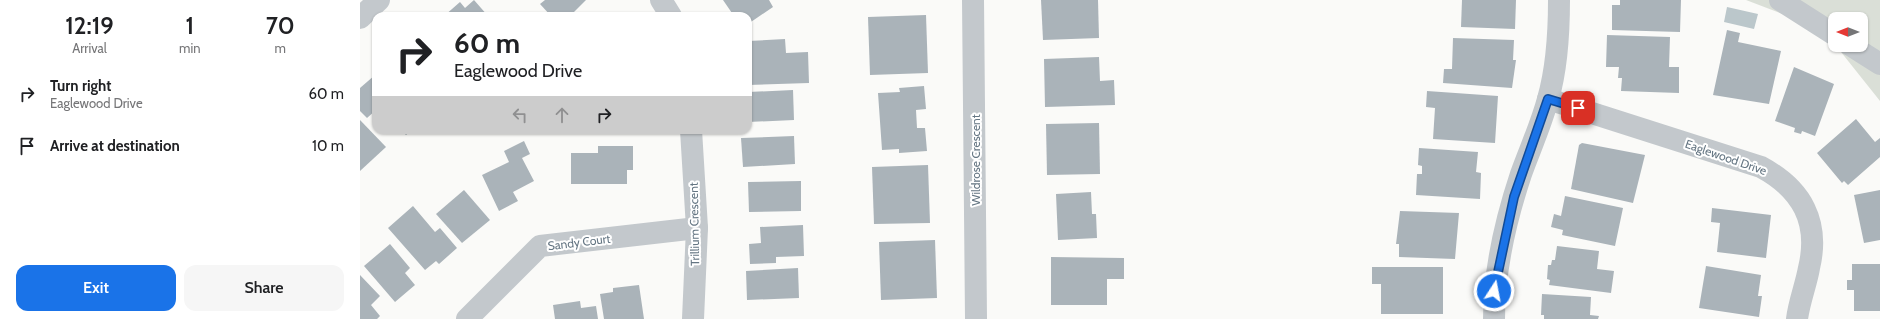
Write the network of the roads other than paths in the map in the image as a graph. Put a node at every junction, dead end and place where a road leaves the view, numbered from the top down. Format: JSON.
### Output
{"nodes":[{"id":1,"x":661,"y":0,"type":"edge"},
{"id":2,"x":974,"y":0,"type":"edge"},
{"id":3,"x":1559,"y":0,"type":"edge"},
{"id":4,"x":1780,"y":0,"type":"edge"},
{"id":5,"x":668,"y":12,"type":"edge"},
{"id":6,"x":1828,"y":31,"type":"edge"},
{"id":7,"x":1861,"y":52,"type":"edge"},
{"id":8,"x":1880,"y":64,"type":"edge"},
{"id":9,"x":1548,"y":99,"type":"junction"},
{"id":10,"x":691,"y":134,"type":"edge"},
{"id":11,"x":697,"y":228,"type":"junction"},
{"id":12,"x":467,"y":319,"type":"edge"},
{"id":13,"x":693,"y":319,"type":"edge"},
{"id":14,"x":976,"y":319,"type":"edge"},
{"id":15,"x":1494,"y":319,"type":"edge"},
{"id":16,"x":1797,"y":319,"type":"edge"}],
"edges":[{"from":1,"to":5,"type":"street"},
{"from":2,"to":14,"type":"street","name":"Wildrose Crescent"},
{"from":3,"to":9,"type":"street"},
{"from":4,"to":6,"type":"street"},
{"from":7,"to":8,"type":"street"},
{"from":9,"to":15,"type":"street"},
{"from":9,"to":16,"type":"street","name":"Eaglewood Drive"},
{"from":10,"to":11,"type":"street","name":"Trillium Crescent"},
{"from":11,"to":12,"type":"street","name":"Sandy Court"},
{"from":11,"to":13,"type":"street","name":"Trillium Crescent"}]}
